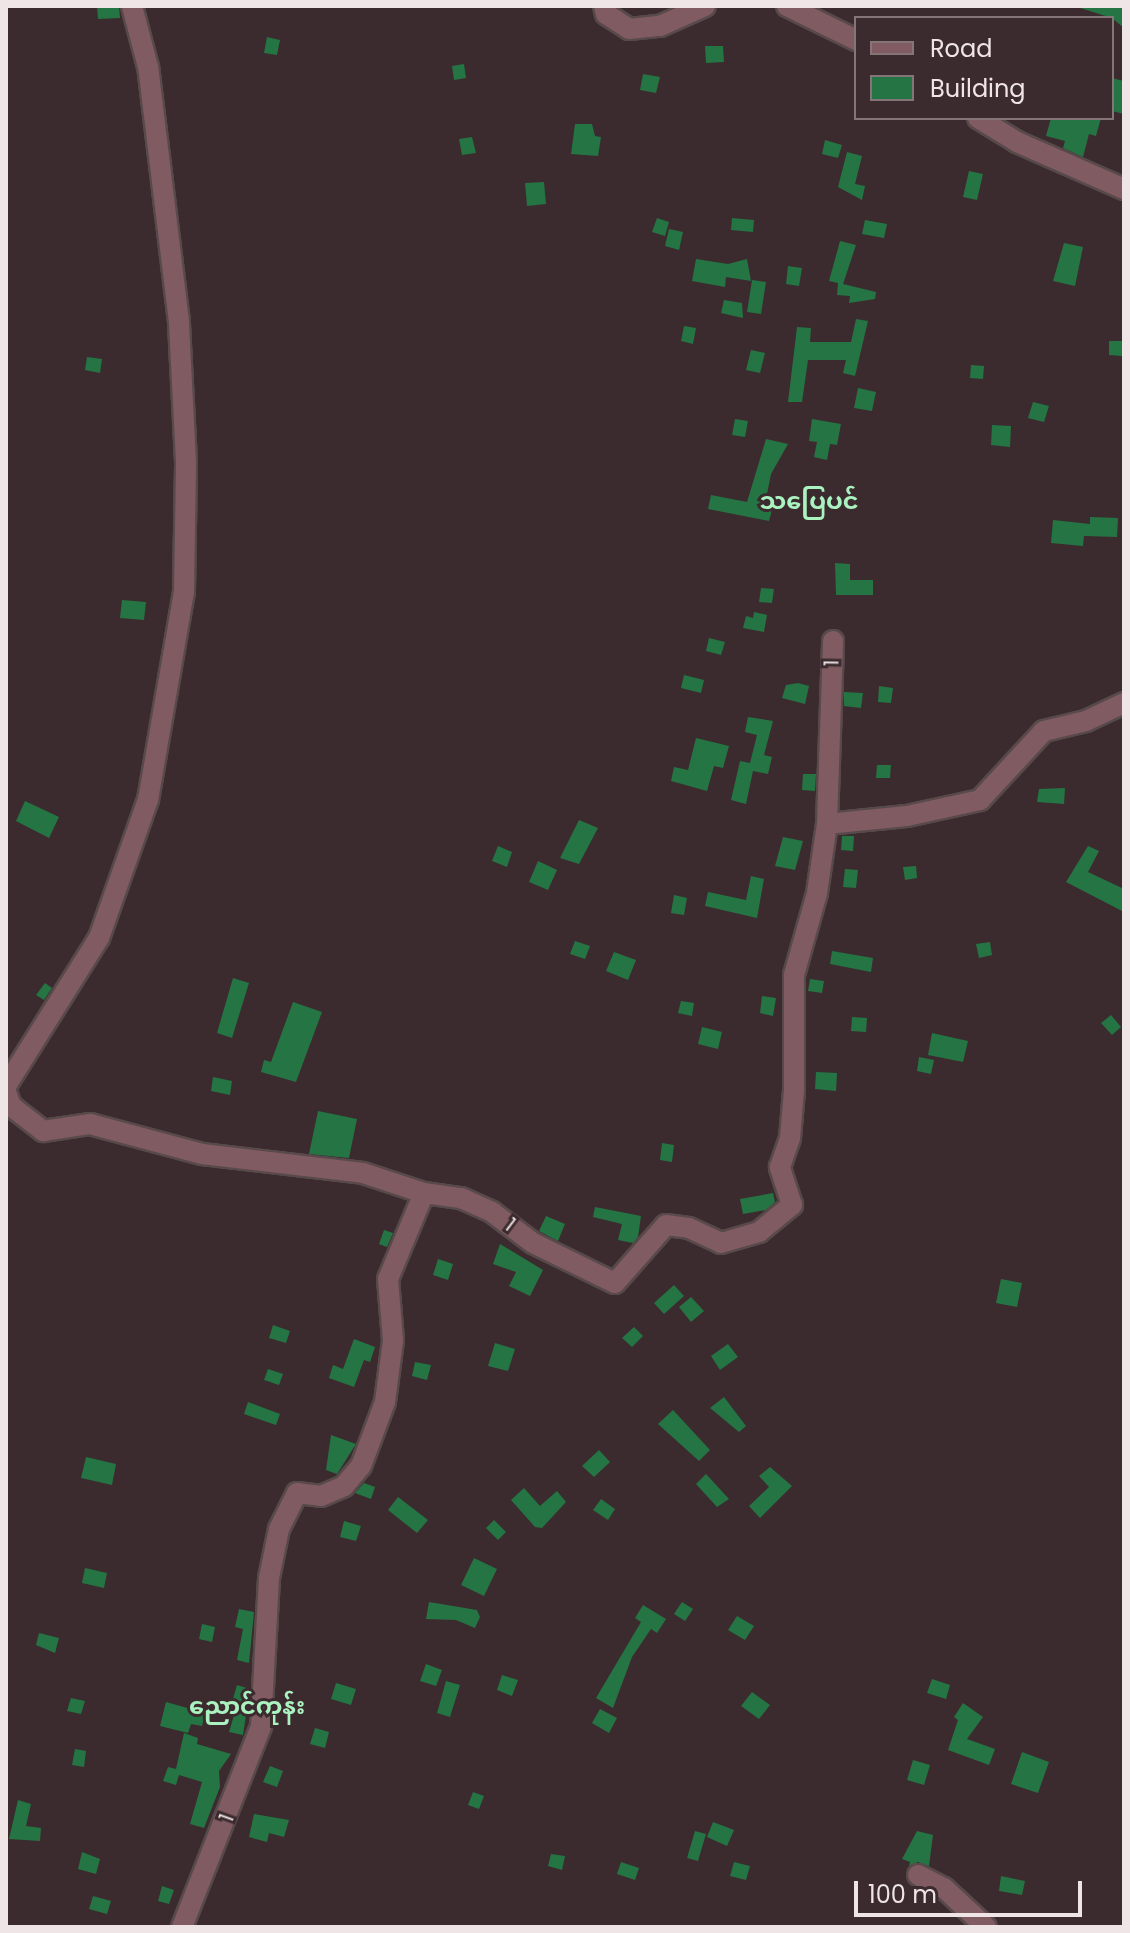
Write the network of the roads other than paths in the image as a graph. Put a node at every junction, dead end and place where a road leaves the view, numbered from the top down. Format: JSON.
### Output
{"nodes":[{"id":1,"x":132,"y":6,"type":"edge"},
{"id":2,"x":604,"y":6,"type":"edge"},
{"id":3,"x":705,"y":6,"type":"edge"},
{"id":4,"x":787,"y":6,"type":"edge"},
{"id":5,"x":854,"y":39,"type":"edge"},
{"id":6,"x":981,"y":120,"type":"edge"},
{"id":7,"x":1124,"y":189,"type":"edge"},
{"id":8,"x":833,"y":641,"type":"dead end"},
{"id":9,"x":1124,"y":703,"type":"edge"},
{"id":10,"x":827,"y":824,"type":"junction"},
{"id":11,"x":6,"y":1086,"type":"edge"},
{"id":12,"x":6,"y":1092,"type":"edge"},
{"id":13,"x":424,"y":1193,"type":"junction"},
{"id":14,"x":918,"y":1875,"type":"dead end"},
{"id":15,"x":182,"y":1927,"type":"edge"},
{"id":16,"x":986,"y":1927,"type":"edge"}],
"edges":[{"from":1,"to":11,"type":"street"},
{"from":2,"to":3,"type":"street"},
{"from":4,"to":5,"type":"street"},
{"from":6,"to":7,"type":"street"},
{"from":8,"to":10,"type":"street","name":"1"},
{"from":9,"to":10,"type":"street"},
{"from":10,"to":13,"type":"street","name":"1"},
{"from":12,"to":13,"type":"street"},
{"from":13,"to":15,"type":"street","name":"1"},
{"from":14,"to":16,"type":"street"}]}
